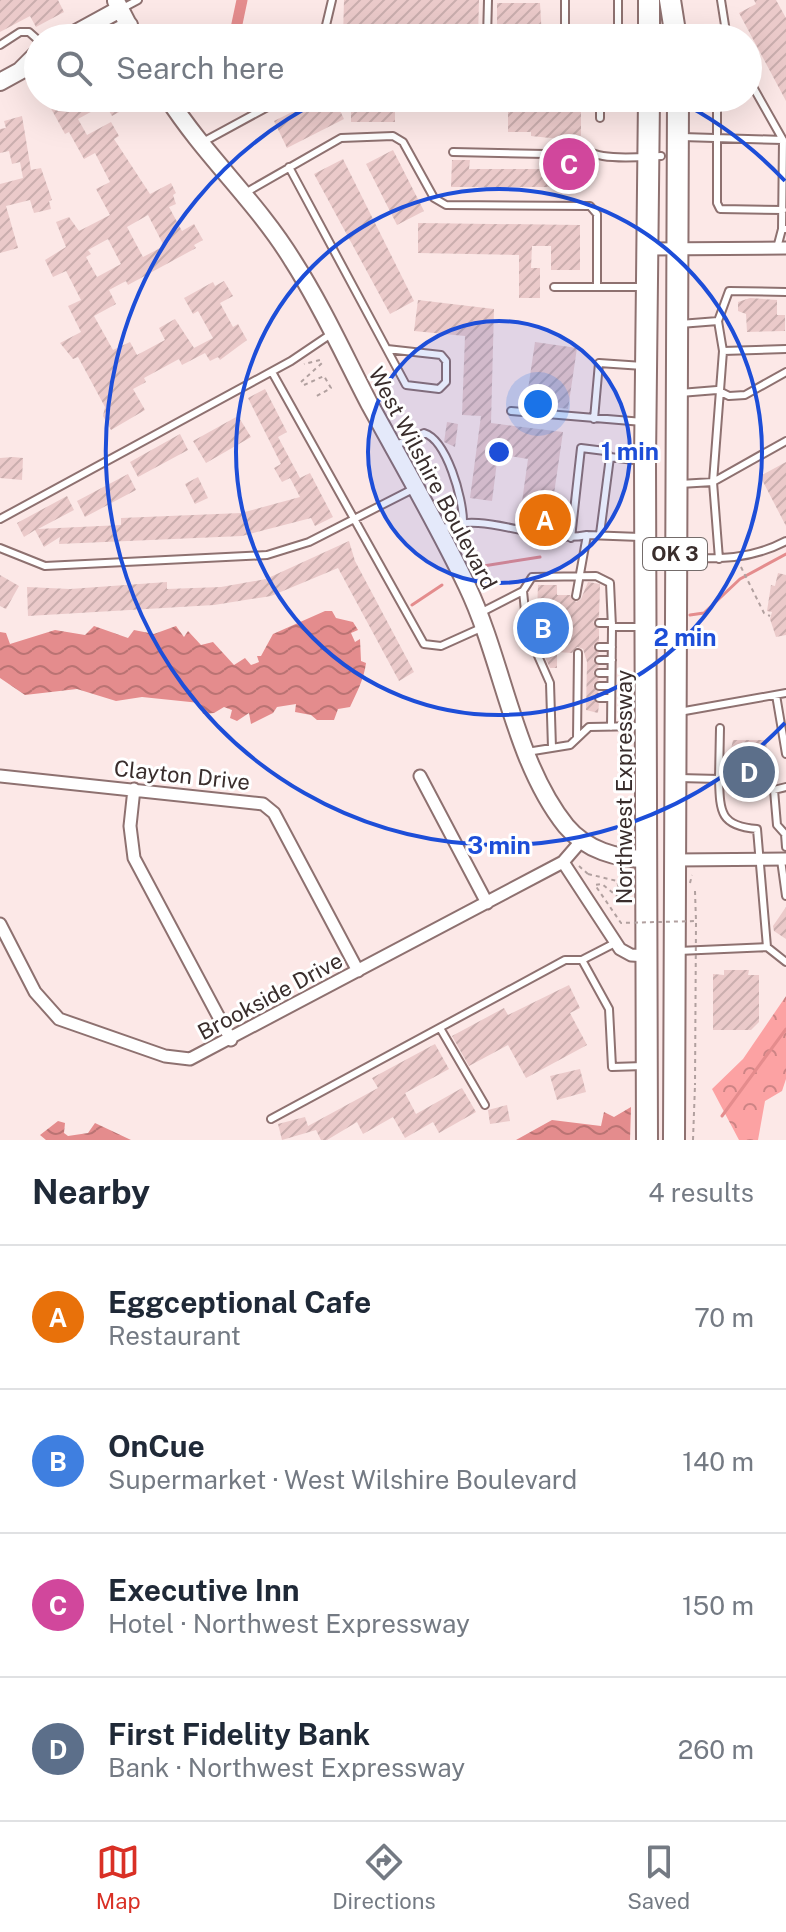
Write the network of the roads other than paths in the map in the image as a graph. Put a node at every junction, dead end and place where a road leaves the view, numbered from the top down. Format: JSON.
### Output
{"nodes":[{"id":1,"x":138,"y":0,"type":"edge"},
{"id":2,"x":332,"y":0,"type":"edge"},
{"id":3,"x":488,"y":0,"type":"edge"},
{"id":4,"x":565,"y":0,"type":"edge"},
{"id":5,"x":618,"y":0,"type":"edge"},
{"id":6,"x":649,"y":0,"type":"edge"},
{"id":7,"x":670,"y":0,"type":"edge"},
{"id":8,"x":677,"y":0,"type":"edge"},
{"id":9,"x":721,"y":0,"type":"edge"},
{"id":10,"x":118,"y":5,"type":"edge"},
{"id":11,"x":89,"y":24,"type":"edge"},
{"id":12,"x":128,"y":24,"type":"edge"},
{"id":13,"x":326,"y":24,"type":"edge"},
{"id":14,"x":487,"y":24,"type":"edge"},
{"id":15,"x":565,"y":24,"type":"edge"},
{"id":16,"x":618,"y":24,"type":"edge"},
{"id":17,"x":649,"y":24,"type":"edge"},
{"id":18,"x":674,"y":24,"type":"edge"},
{"id":19,"x":676,"y":24,"type":"edge"},
{"id":20,"x":725,"y":24,"type":"edge"},
{"id":21,"x":24,"y":32,"type":"edge"},
{"id":22,"x":0,"y":45,"type":"edge"},
{"id":23,"x":24,"y":67,"type":"edge"},
{"id":24,"x":20,"y":71,"type":"junction"},
{"id":25,"x":24,"y":71,"type":"edge"},
{"id":26,"x":0,"y":82,"type":"edge"},
{"id":27,"x":762,"y":103,"type":"edge"},
{"id":28,"x":177,"y":112,"type":"edge"},
{"id":29,"x":258,"y":112,"type":"edge"},
{"id":30,"x":600,"y":112,"type":"edge"},
{"id":31,"x":651,"y":112,"type":"edge"},
{"id":32,"x":678,"y":112,"type":"edge"},
{"id":33,"x":717,"y":112,"type":"edge"},
{"id":34,"x":600,"y":118,"type":"dead end"},
{"id":35,"x":678,"y":137,"type":"junction"},
{"id":36,"x":717,"y":138,"type":"junction"},
{"id":37,"x":783,"y":140,"type":"junction"},
{"id":38,"x":199,"y":144,"type":"junction"},
{"id":39,"x":453,"y":152,"type":"dead end"},
{"id":40,"x":655,"y":156,"type":"junction"},
{"id":41,"x":289,"y":167,"type":"junction"},
{"id":42,"x":242,"y":195,"type":"junction"},
{"id":43,"x":783,"y":210,"type":"junction"},
{"id":44,"x":784,"y":229,"type":"edge"},
{"id":45,"x":782,"y":248,"type":"edge"},
{"id":46,"x":662,"y":249,"type":"junction"},
{"id":47,"x":554,"y":287,"type":"dead end"},
{"id":48,"x":597,"y":287,"type":"junction"},
{"id":49,"x":648,"y":287,"type":"junction"},
{"id":50,"x":786,"y":292,"type":"edge"},
{"id":51,"x":718,"y":321,"type":"junction"},
{"id":52,"x":676,"y":324,"type":"junction"},
{"id":53,"x":332,"y":333,"type":"junction"},
{"id":54,"x":387,"y":349,"type":"junction"},
{"id":55,"x":786,"y":349,"type":"edge"},
{"id":56,"x":723,"y":351,"type":"junction"},
{"id":57,"x":677,"y":360,"type":"junction"},
{"id":58,"x":647,"y":366,"type":"junction"},
{"id":59,"x":272,"y":372,"type":"junction"},
{"id":60,"x":786,"y":372,"type":"edge"},
{"id":61,"x":717,"y":390,"type":"junction"},
{"id":62,"x":676,"y":393,"type":"junction"},
{"id":63,"x":511,"y":411,"type":"dead end"},
{"id":64,"x":594,"y":419,"type":"junction"},
{"id":65,"x":646,"y":422,"type":"junction"},
{"id":66,"x":786,"y":441,"type":"edge"},
{"id":67,"x":393,"y":447,"type":"junction"},
{"id":68,"x":610,"y":457,"type":"junction"},
{"id":69,"x":645,"y":462,"type":"junction"},
{"id":70,"x":713,"y":482,"type":"junction"},
{"id":71,"x":676,"y":484,"type":"junction"},
{"id":72,"x":415,"y":488,"type":"junction"},
{"id":73,"x":0,"y":519,"type":"edge"},
{"id":74,"x":354,"y":521,"type":"junction"},
{"id":75,"x":463,"y":521,"type":"junction"},
{"id":76,"x":438,"y":531,"type":"junction"},
{"id":77,"x":600,"y":534,"type":"junction"},
{"id":78,"x":587,"y":535,"type":"junction"},
{"id":79,"x":571,"y":538,"type":"junction"},
{"id":80,"x":648,"y":538,"type":"junction"},
{"id":81,"x":786,"y":541,"type":"edge"},
{"id":82,"x":0,"y":548,"type":"edge"},
{"id":83,"x":675,"y":558,"type":"junction"},
{"id":84,"x":719,"y":559,"type":"junction"},
{"id":85,"x":579,"y":576,"type":"junction"},
{"id":86,"x":523,"y":591,"type":"junction"},
{"id":87,"x":578,"y":592,"type":"dead end"},
{"id":88,"x":600,"y":592,"type":"dead end"},
{"id":89,"x":611,"y":592,"type":"junction"},
{"id":90,"x":599,"y":604,"type":"dead end"},
{"id":91,"x":612,"y":605,"type":"junction"},
{"id":92,"x":482,"y":620,"type":"junction"},
{"id":93,"x":599,"y":623,"type":"dead end"},
{"id":94,"x":612,"y":625,"type":"junction"},
{"id":95,"x":648,"y":627,"type":"junction"},
{"id":96,"x":599,"y":647,"type":"dead end"},
{"id":97,"x":612,"y":647,"type":"junction"},
{"id":98,"x":580,"y":658,"type":"dead end"},
{"id":99,"x":599,"y":660,"type":"dead end"},
{"id":100,"x":612,"y":660,"type":"junction"},
{"id":101,"x":578,"y":673,"type":"junction"},
{"id":102,"x":586,"y":673,"type":"dead end"},
{"id":103,"x":599,"y":673,"type":"dead end"},
{"id":104,"x":611,"y":673,"type":"junction"},
{"id":105,"x":578,"y":686,"type":"junction"},
{"id":106,"x":586,"y":686,"type":"dead end"},
{"id":107,"x":599,"y":686,"type":"dead end"},
{"id":108,"x":611,"y":686,"type":"junction"},
{"id":109,"x":786,"y":693,"type":"edge"},
{"id":110,"x":776,"y":695,"type":"junction"},
{"id":111,"x":578,"y":698,"type":"junction"},
{"id":112,"x":586,"y":698,"type":"dead end"},
{"id":113,"x":599,"y":698,"type":"dead end"},
{"id":114,"x":611,"y":698,"type":"junction"},
{"id":115,"x":675,"y":712,"type":"junction"},
{"id":116,"x":648,"y":726,"type":"junction"},
{"id":117,"x":611,"y":727,"type":"junction"},
{"id":118,"x":720,"y":728,"type":"dead end"},
{"id":119,"x":577,"y":738,"type":"junction"},
{"id":120,"x":552,"y":748,"type":"junction"},
{"id":121,"x":527,"y":752,"type":"junction"},
{"id":122,"x":786,"y":754,"type":"edge"},
{"id":123,"x":0,"y":776,"type":"edge"},
{"id":124,"x":420,"y":776,"type":"dead end"},
{"id":125,"x":675,"y":778,"type":"junction"},
{"id":126,"x":719,"y":779,"type":"junction"},
{"id":127,"x":786,"y":787,"type":"edge"},
{"id":128,"x":134,"y":789,"type":"junction"},
{"id":129,"x":786,"y":834,"type":"edge"},
{"id":130,"x":582,"y":840,"type":"junction"},
{"id":131,"x":786,"y":847,"type":"edge"},
{"id":132,"x":647,"y":859,"type":"junction"},
{"id":133,"x":675,"y":860,"type":"junction"},
{"id":134,"x":758,"y":860,"type":"junction"},
{"id":135,"x":783,"y":860,"type":"edge"},
{"id":136,"x":563,"y":862,"type":"junction"},
{"id":137,"x":786,"y":896,"type":"edge"},
{"id":138,"x":487,"y":903,"type":"junction"},
{"id":139,"x":0,"y":924,"type":"edge"},
{"id":140,"x":615,"y":943,"type":"junction"},
{"id":141,"x":767,"y":947,"type":"junction"},
{"id":142,"x":675,"y":951,"type":"junction"},
{"id":143,"x":648,"y":956,"type":"junction"},
{"id":144,"x":582,"y":960,"type":"junction"},
{"id":145,"x":786,"y":962,"type":"edge"},
{"id":146,"x":358,"y":971,"type":"junction"},
{"id":147,"x":440,"y":1028,"type":"junction"},
{"id":148,"x":231,"y":1040,"type":"junction"},
{"id":149,"x":647,"y":1065,"type":"junction"},
{"id":150,"x":485,"y":1105,"type":"dead end"},
{"id":151,"x":271,"y":1119,"type":"dead end"},
{"id":152,"x":647,"y":1140,"type":"edge"},
{"id":153,"x":674,"y":1140,"type":"edge"}],
"edges":[{"from":1,"to":10,"type":"lane"},
{"from":2,"to":13,"type":"lane"},
{"from":3,"to":14,"type":"lane"},
{"from":4,"to":15,"type":"lane"},
{"from":5,"to":16,"type":"lane"},
{"from":6,"to":17,"type":"highway"},
{"from":7,"to":18,"type":"highway"},
{"from":8,"to":19,"type":"highway"},
{"from":9,"to":20,"type":"lane"},
{"from":10,"to":11,"type":"main road"},
{"from":10,"to":12,"type":"main road"},
{"from":21,"to":22,"type":"lane"},
{"from":23,"to":24,"type":"main road"},
{"from":24,"to":25,"type":"main road"},
{"from":24,"to":26,"type":"main road"},
{"from":27,"to":37,"type":"lane"},
{"from":28,"to":38,"type":"main road","name":"West Wilshire Boulevard"},
{"from":29,"to":38,"type":"lane"},
{"from":30,"to":34,"type":"lane"},
{"from":31,"to":40,"type":"highway","name":"Northwest Expressway","number":"OK 3"},
{"from":32,"to":35,"type":"highway","name":"Northwest Expressway","number":"OK 3"},
{"from":33,"to":36,"type":"lane"},
{"from":35,"to":36,"type":"lane"},
{"from":35,"to":46,"type":"highway","name":"Northwest Expressway","number":"OK 3"},
{"from":36,"to":37,"type":"lane"},
{"from":36,"to":43,"type":"lane"},
{"from":37,"to":43,"type":"lane"},
{"from":38,"to":42,"type":"main road","name":"West Wilshire Boulevard"},
{"from":39,"to":40,"type":"lane"},
{"from":40,"to":46,"type":"highway","name":"Northwest Expressway","number":"OK 3"},
{"from":41,"to":42,"type":"lane"},
{"from":41,"to":48,"type":"lane"},
{"from":41,"to":54,"type":"lane"},
{"from":42,"to":53,"type":"main road","name":"West Wilshire Boulevard"},
{"from":43,"to":44,"type":"lane"},
{"from":44,"to":45,"type":"lane"},
{"from":45,"to":46,"type":"street"},
{"from":46,"to":49,"type":"highway","name":"Northwest Expressway","number":"OK 3"},
{"from":46,"to":52,"type":"highway","name":"Northwest Expressway","number":"OK 3"},
{"from":46,"to":57,"type":"highway"},
{"from":47,"to":48,"type":"lane"},
{"from":48,"to":49,"type":"lane"},
{"from":49,"to":58,"type":"highway","name":"Northwest Expressway","number":"OK 3"},
{"from":50,"to":51,"type":"lane"},
{"from":51,"to":52,"type":"lane"},
{"from":51,"to":56,"type":"lane"},
{"from":52,"to":57,"type":"highway","name":"Northwest Expressway","number":"OK 3"},
{"from":53,"to":59,"type":"lane"},
{"from":53,"to":67,"type":"main road","name":"West Wilshire Boulevard"},
{"from":54,"to":54,"type":"lane"},
{"from":55,"to":56,"type":"lane"},
{"from":56,"to":61,"type":"lane"},
{"from":57,"to":62,"type":"highway","name":"Northwest Expressway","number":"OK 3"},
{"from":58,"to":64,"type":"lane"},
{"from":58,"to":65,"type":"highway","name":"Northwest Expressway","number":"OK 3"},
{"from":59,"to":73,"type":"lane"},
{"from":59,"to":74,"type":"lane"},
{"from":60,"to":61,"type":"lane"},
{"from":61,"to":62,"type":"lane"},
{"from":61,"to":70,"type":"lane"},
{"from":62,"to":71,"type":"highway","name":"Northwest Expressway","number":"OK 3"},
{"from":63,"to":64,"type":"lane"},
{"from":64,"to":65,"type":"lane"},
{"from":65,"to":69,"type":"highway","name":"Northwest Expressway","number":"OK 3"},
{"from":66,"to":70,"type":"lane"},
{"from":67,"to":72,"type":"main road","name":"West Wilshire Boulevard"},
{"from":67,"to":75,"type":"lane"},
{"from":68,"to":69,"type":"lane"},
{"from":68,"to":77,"type":"lane"},
{"from":68,"to":79,"type":"lane"},
{"from":69,"to":80,"type":"highway","name":"Northwest Expressway","number":"OK 3"},
{"from":70,"to":71,"type":"lane"},
{"from":70,"to":84,"type":"lane"},
{"from":71,"to":83,"type":"highway","name":"Northwest Expressway","number":"OK 3"},
{"from":72,"to":74,"type":"lane"},
{"from":72,"to":76,"type":"main road","name":"West Wilshire Boulevard"},
{"from":74,"to":82,"type":"lane"},
{"from":74,"to":92,"type":"lane"},
{"from":75,"to":76,"type":"lane"},
{"from":75,"to":79,"type":"lane"},
{"from":76,"to":92,"type":"main road","name":"West Wilshire Boulevard"},
{"from":77,"to":78,"type":"lane"},
{"from":77,"to":80,"type":"lane"},
{"from":78,"to":79,"type":"lane"},
{"from":78,"to":85,"type":"lane"},
{"from":80,"to":95,"type":"highway","name":"Northwest Expressway","number":"OK 3"},
{"from":81,"to":84,"type":"lane"},
{"from":83,"to":84,"type":"lane"},
{"from":83,"to":115,"type":"highway","name":"Northwest Expressway","number":"OK 3"},
{"from":85,"to":86,"type":"lane"},
{"from":85,"to":87,"type":"lane"},
{"from":85,"to":89,"type":"lane"},
{"from":86,"to":92,"type":"lane"},
{"from":86,"to":120,"type":"lane"},
{"from":88,"to":89,"type":"lane"},
{"from":89,"to":91,"type":"lane"},
{"from":90,"to":91,"type":"lane"},
{"from":91,"to":94,"type":"lane"},
{"from":92,"to":121,"type":"main road","name":"West Wilshire Boulevard"},
{"from":93,"to":94,"type":"lane"},
{"from":94,"to":95,"type":"lane"},
{"from":94,"to":97,"type":"lane"},
{"from":95,"to":116,"type":"highway","name":"Northwest Expressway","number":"OK 3"},
{"from":96,"to":97,"type":"lane"},
{"from":97,"to":100,"type":"lane"},
{"from":98,"to":101,"type":"lane"},
{"from":99,"to":100,"type":"lane"},
{"from":100,"to":104,"type":"lane"},
{"from":101,"to":102,"type":"lane"},
{"from":101,"to":105,"type":"lane"},
{"from":103,"to":104,"type":"lane"},
{"from":104,"to":108,"type":"lane"},
{"from":105,"to":106,"type":"lane"},
{"from":105,"to":111,"type":"lane"},
{"from":107,"to":108,"type":"lane"},
{"from":108,"to":114,"type":"lane"},
{"from":109,"to":110,"type":"lane"},
{"from":110,"to":115,"type":"lane"},
{"from":110,"to":122,"type":"lane"},
{"from":111,"to":112,"type":"lane"},
{"from":111,"to":119,"type":"lane"},
{"from":113,"to":114,"type":"lane"},
{"from":114,"to":117,"type":"lane"},
{"from":115,"to":125,"type":"highway","name":"Northwest Expressway","number":"OK 3"},
{"from":116,"to":117,"type":"lane"},
{"from":116,"to":132,"type":"highway","name":"Northwest Expressway","number":"OK 3"},
{"from":117,"to":119,"type":"lane"},
{"from":118,"to":126,"type":"lane"},
{"from":119,"to":120,"type":"lane"},
{"from":120,"to":121,"type":"lane"},
{"from":121,"to":130,"type":"main road","name":"West Wilshire Boulevard"},
{"from":123,"to":128,"type":"street","name":"Clayton Drive"},
{"from":124,"to":138,"type":"street"},
{"from":125,"to":126,"type":"lane"},
{"from":125,"to":133,"type":"highway","name":"Northwest Expressway","number":"OK 3"},
{"from":126,"to":134,"type":"lane"},
{"from":127,"to":129,"type":"lane"},
{"from":128,"to":146,"type":"street","name":"Clayton Drive"},
{"from":128,"to":148,"type":"street"},
{"from":129,"to":131,"type":"lane"},
{"from":130,"to":132,"type":"main road","name":"West Wilshire Boulevard"},
{"from":130,"to":136,"type":"street","name":"Brookside Drive"},
{"from":132,"to":133,"type":"highway"},
{"from":132,"to":143,"type":"highway","name":"Northwest Expressway","number":"OK 3"},
{"from":133,"to":134,"type":"street"},
{"from":133,"to":142,"type":"highway","name":"Northwest Expressway","number":"OK 3"},
{"from":134,"to":135,"type":"street"},
{"from":134,"to":141,"type":"lane"},
{"from":135,"to":137,"type":"lane"},
{"from":136,"to":138,"type":"street","name":"Brookside Drive"},
{"from":136,"to":140,"type":"street"},
{"from":138,"to":146,"type":"street","name":"Brookside Drive"},
{"from":139,"to":148,"type":"street","name":"Brookside Drive"},
{"from":140,"to":143,"type":"street"},
{"from":140,"to":144,"type":"lane"},
{"from":141,"to":142,"type":"lane"},
{"from":141,"to":145,"type":"lane"},
{"from":142,"to":153,"type":"highway","name":"Northwest Expressway","number":"OK 3"},
{"from":143,"to":149,"type":"highway","name":"Northwest Expressway","number":"OK 3"},
{"from":144,"to":147,"type":"lane"},
{"from":144,"to":149,"type":"lane"},
{"from":146,"to":148,"type":"street","name":"Brookside Drive"},
{"from":147,"to":150,"type":"lane"},
{"from":147,"to":151,"type":"lane"},
{"from":149,"to":152,"type":"highway","name":"Northwest Expressway","number":"OK 3"}]}
